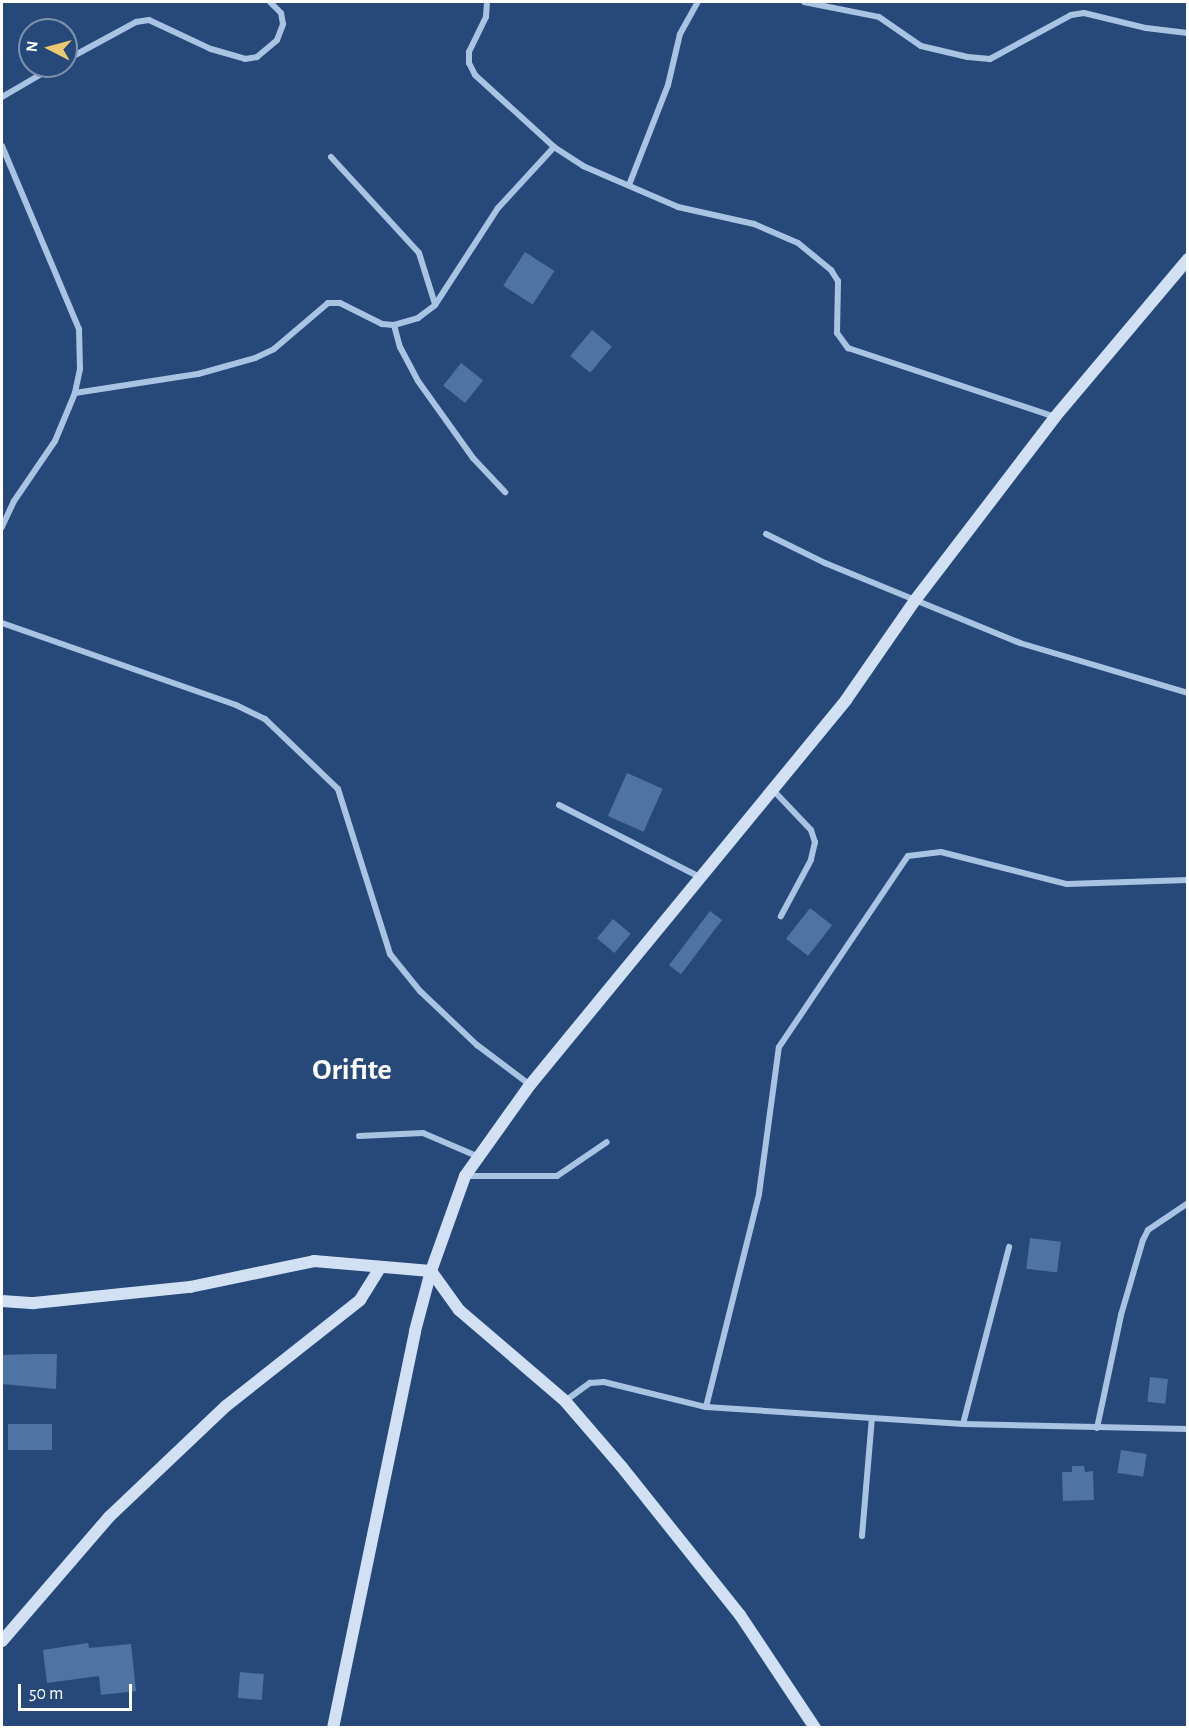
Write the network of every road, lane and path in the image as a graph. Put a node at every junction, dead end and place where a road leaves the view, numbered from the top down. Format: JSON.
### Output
{"nodes":[{"id":1,"x":270,"y":2,"type":"edge"},
{"id":2,"x":487,"y":2,"type":"edge"},
{"id":3,"x":698,"y":2,"type":"edge"},
{"id":4,"x":804,"y":2,"type":"edge"},
{"id":5,"x":1188,"y":33,"type":"edge"},
{"id":6,"x":78,"y":53,"type":"edge"},
{"id":7,"x":34,"y":78,"type":"edge"},
{"id":8,"x":2,"y":97,"type":"edge"},
{"id":9,"x":2,"y":146,"type":"edge"},
{"id":10,"x":554,"y":147,"type":"junction"},
{"id":11,"x":331,"y":157,"type":"dead end"},
{"id":12,"x":629,"y":185,"type":"junction"},
{"id":13,"x":1188,"y":259,"type":"edge"},
{"id":14,"x":435,"y":305,"type":"junction"},
{"id":15,"x":394,"y":325,"type":"junction"},
{"id":16,"x":75,"y":393,"type":"junction"},
{"id":17,"x":1055,"y":417,"type":"junction"},
{"id":18,"x":505,"y":492,"type":"dead end"},
{"id":19,"x":2,"y":527,"type":"edge"},
{"id":20,"x":766,"y":534,"type":"dead end"},
{"id":21,"x":916,"y":599,"type":"junction"},
{"id":22,"x":2,"y":623,"type":"edge"},
{"id":23,"x":1188,"y":693,"type":"edge"},
{"id":24,"x":770,"y":788,"type":"junction"},
{"id":25,"x":559,"y":805,"type":"dead end"},
{"id":26,"x":701,"y":877,"type":"junction"},
{"id":27,"x":1188,"y":880,"type":"edge"},
{"id":28,"x":781,"y":916,"type":"dead end"},
{"id":29,"x":530,"y":1085,"type":"junction"},
{"id":30,"x":359,"y":1136,"type":"dead end"},
{"id":31,"x":608,"y":1142,"type":"dead end"},
{"id":32,"x":477,"y":1156,"type":"junction"},
{"id":33,"x":465,"y":1176,"type":"junction"},
{"id":34,"x":1188,"y":1203,"type":"edge"},
{"id":35,"x":1009,"y":1247,"type":"dead end"},
{"id":36,"x":381,"y":1267,"type":"junction"},
{"id":37,"x":430,"y":1271,"type":"junction"},
{"id":38,"x":2,"y":1300,"type":"edge"},
{"id":39,"x":565,"y":1401,"type":"junction"},
{"id":40,"x":706,"y":1407,"type":"junction"},
{"id":41,"x":872,"y":1418,"type":"junction"},
{"id":42,"x":963,"y":1424,"type":"junction"},
{"id":43,"x":1097,"y":1428,"type":"junction"},
{"id":44,"x":1188,"y":1429,"type":"edge"},
{"id":45,"x":861,"y":1536,"type":"dead end"},
{"id":46,"x":2,"y":1641,"type":"edge"},
{"id":47,"x":333,"y":1728,"type":"edge"},
{"id":48,"x":815,"y":1728,"type":"edge"}],
"edges":[{"from":1,"to":6,"type":"street"},
{"from":2,"to":10,"type":"street"},
{"from":3,"to":12,"type":"street"},
{"from":4,"to":5,"type":"street"},
{"from":7,"to":8,"type":"street"},
{"from":9,"to":16,"type":"street"},
{"from":10,"to":12,"type":"street"},
{"from":10,"to":14,"type":"street"},
{"from":11,"to":14,"type":"street"},
{"from":12,"to":17,"type":"street"},
{"from":13,"to":17,"type":"street"},
{"from":14,"to":15,"type":"street"},
{"from":15,"to":16,"type":"street"},
{"from":15,"to":18,"type":"street"},
{"from":16,"to":19,"type":"street"},
{"from":17,"to":21,"type":"street"},
{"from":20,"to":21,"type":"street"},
{"from":21,"to":23,"type":"street"},
{"from":21,"to":24,"type":"street"},
{"from":22,"to":29,"type":"street"},
{"from":24,"to":26,"type":"street"},
{"from":24,"to":28,"type":"street"},
{"from":25,"to":26,"type":"street"},
{"from":26,"to":29,"type":"street"},
{"from":27,"to":40,"type":"street"},
{"from":29,"to":32,"type":"street"},
{"from":30,"to":32,"type":"street"},
{"from":31,"to":33,"type":"street"},
{"from":32,"to":33,"type":"street"},
{"from":33,"to":37,"type":"street"},
{"from":34,"to":43,"type":"street"},
{"from":35,"to":42,"type":"street"},
{"from":36,"to":37,"type":"street"},
{"from":36,"to":38,"type":"street"},
{"from":36,"to":46,"type":"street"},
{"from":37,"to":39,"type":"street"},
{"from":37,"to":47,"type":"street"},
{"from":39,"to":40,"type":"street"},
{"from":39,"to":48,"type":"street"},
{"from":40,"to":41,"type":"street"},
{"from":41,"to":42,"type":"street"},
{"from":41,"to":45,"type":"street"},
{"from":42,"to":43,"type":"street"},
{"from":43,"to":44,"type":"street"}]}
